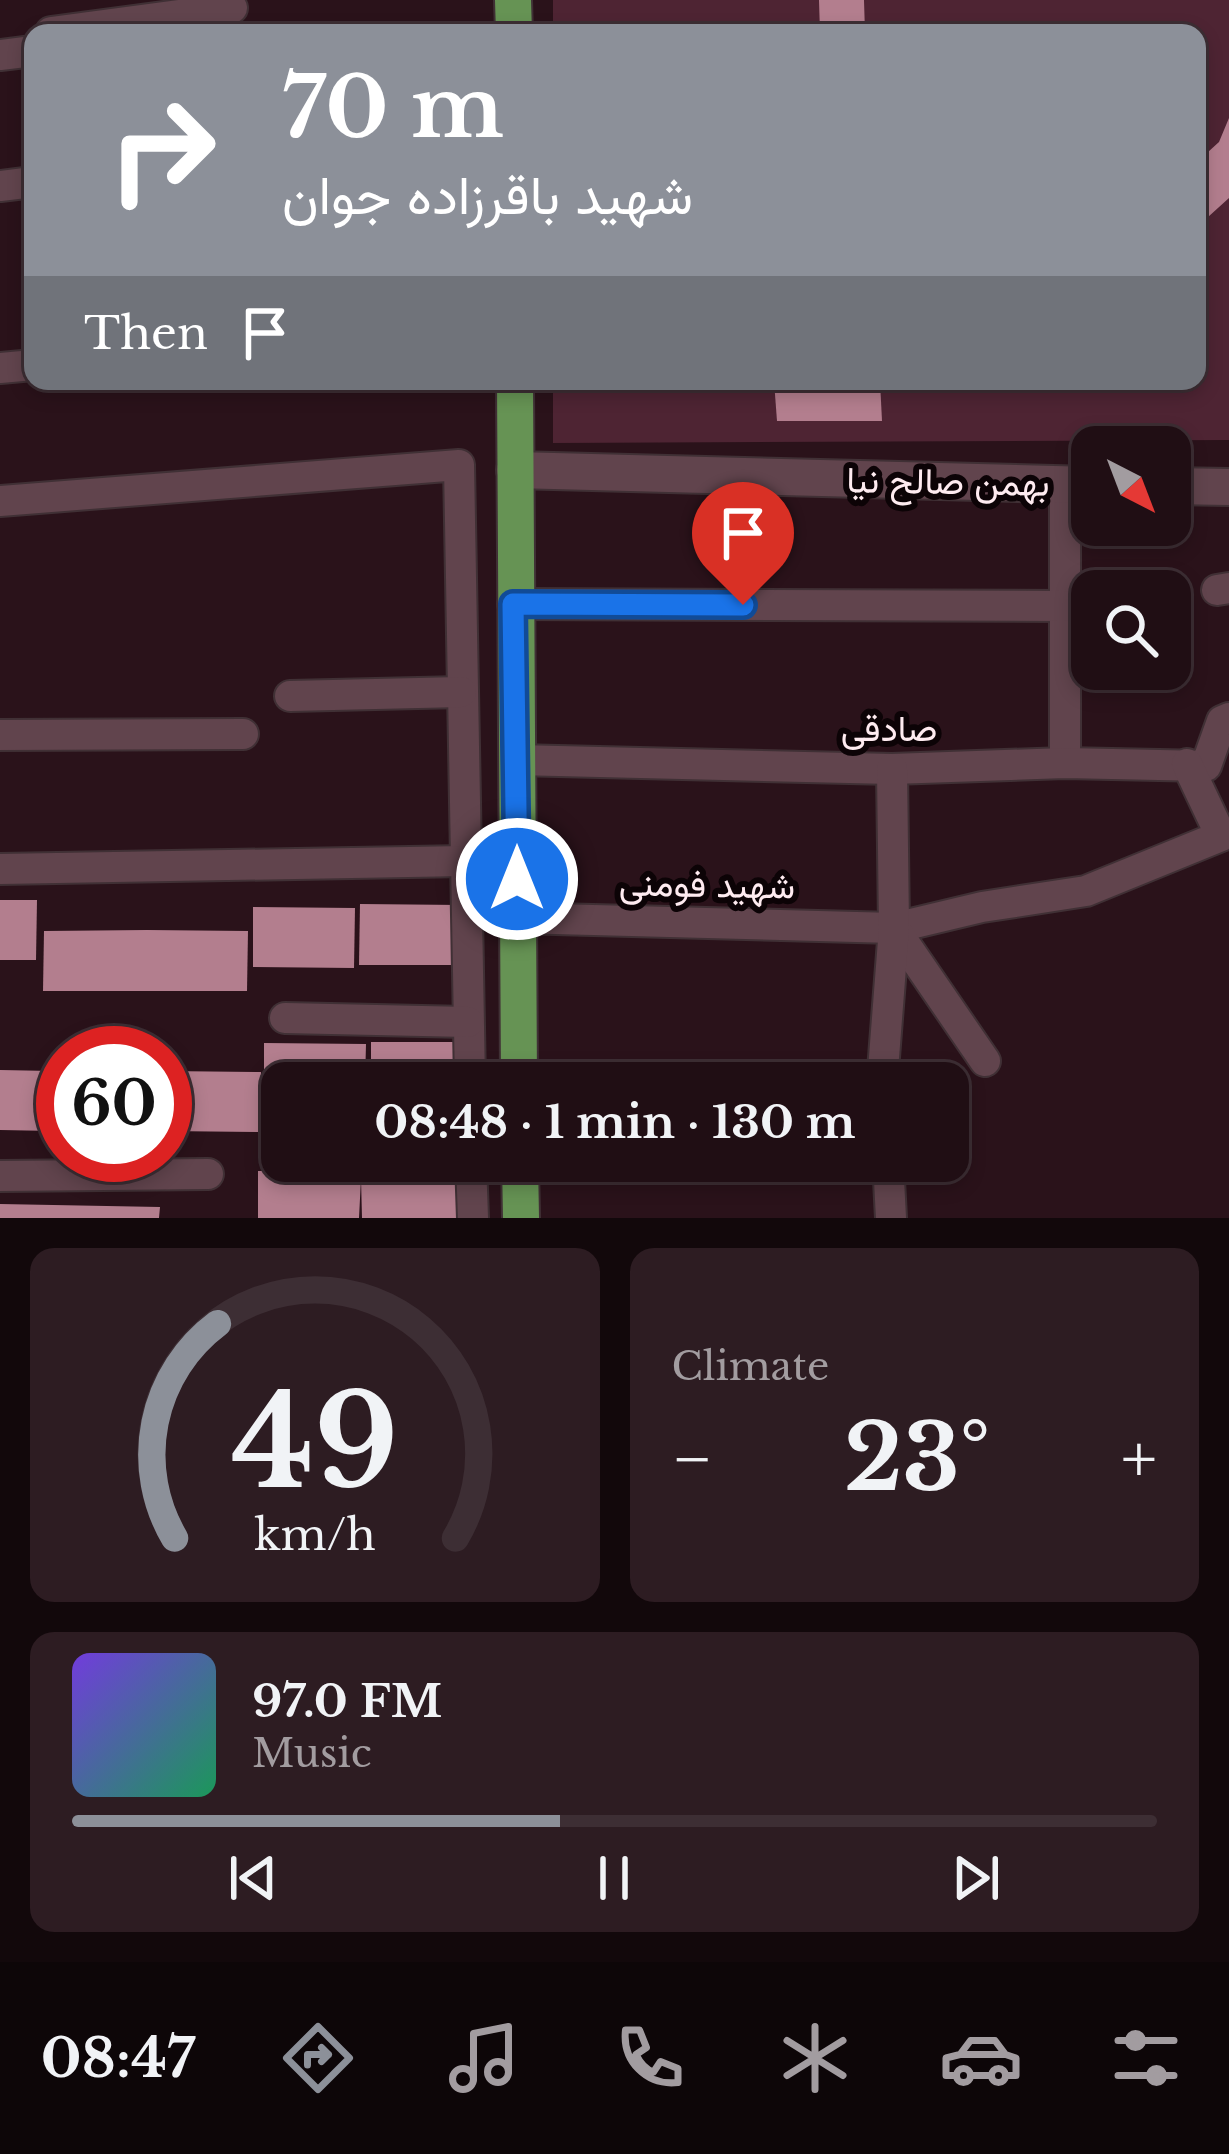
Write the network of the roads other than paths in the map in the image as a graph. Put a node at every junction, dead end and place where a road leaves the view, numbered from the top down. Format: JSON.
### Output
{"nodes":[{"id":1,"x":232,"y":8,"type":"dead end"},
{"id":2,"x":156,"y":9,"type":"edge"},
{"id":3,"x":90,"y":24,"type":"edge"},
{"id":4,"x":515,"y":390,"type":"edge"},
{"id":5,"x":515,"y":470,"type":"junction"},
{"id":6,"x":1071,"y":484,"type":"edge"},
{"id":7,"x":1191,"y":486,"type":"edge"},
{"id":8,"x":1229,"y":487,"type":"edge"},
{"id":9,"x":0,"y":501,"type":"edge"},
{"id":10,"x":1071,"y":599,"type":"edge"},
{"id":11,"x":513,"y":604,"type":"junction"},
{"id":12,"x":1071,"y":640,"type":"edge"},
{"id":13,"x":461,"y":692,"type":"junction"},
{"id":14,"x":290,"y":696,"type":"dead end"},
{"id":15,"x":1229,"y":718,"type":"edge"},
{"id":16,"x":243,"y":734,"type":"dead end"},
{"id":17,"x":0,"y":735,"type":"edge"},
{"id":18,"x":517,"y":760,"type":"junction"},
{"id":19,"x":1065,"y":763,"type":"junction"},
{"id":20,"x":1187,"y":764,"type":"junction"},
{"id":21,"x":892,"y":769,"type":"junction"},
{"id":22,"x":465,"y":861,"type":"junction"},
{"id":23,"x":0,"y":869,"type":"edge"},
{"id":24,"x":517,"y":918,"type":"junction"},
{"id":25,"x":894,"y":928,"type":"junction"},
{"id":26,"x":284,"y":1018,"type":"dead end"},
{"id":27,"x":468,"y":1022,"type":"junction"},
{"id":28,"x":985,"y":1061,"type":"dead end"},
{"id":29,"x":469,"y":1062,"type":"edge"},
{"id":30,"x":519,"y":1062,"type":"edge"},
{"id":31,"x":884,"y":1062,"type":"edge"},
{"id":32,"x":208,"y":1174,"type":"dead end"},
{"id":33,"x":0,"y":1176,"type":"edge"},
{"id":34,"x":472,"y":1182,"type":"edge"},
{"id":35,"x":520,"y":1182,"type":"edge"},
{"id":36,"x":889,"y":1182,"type":"edge"},
{"id":37,"x":473,"y":1218,"type":"edge"},
{"id":38,"x":521,"y":1218,"type":"edge"},
{"id":39,"x":891,"y":1218,"type":"edge"}],
"edges":[{"from":1,"to":2,"type":"street"},
{"from":2,"to":3,"type":"street"},
{"from":4,"to":5,"type":"main road"},
{"from":5,"to":6,"type":"street","name":"بهمن صالح نیا"},
{"from":5,"to":11,"type":"main road"},
{"from":7,"to":8,"type":"street"},
{"from":9,"to":13,"type":"street"},
{"from":10,"to":11,"type":"street"},
{"from":11,"to":18,"type":"main road"},
{"from":12,"to":19,"type":"street"},
{"from":13,"to":14,"type":"street"},
{"from":13,"to":22,"type":"street"},
{"from":15,"to":20,"type":"street"},
{"from":16,"to":17,"type":"street"},
{"from":18,"to":21,"type":"street","name":"صادقی"},
{"from":18,"to":24,"type":"main road"},
{"from":19,"to":20,"type":"street","name":"صادقی"},
{"from":19,"to":21,"type":"street","name":"صادقی"},
{"from":20,"to":25,"type":"street","name":"شهید فومنی"},
{"from":21,"to":25,"type":"street"},
{"from":22,"to":23,"type":"street"},
{"from":22,"to":27,"type":"street"},
{"from":24,"to":25,"type":"street","name":"شهید فومنی"},
{"from":24,"to":30,"type":"main road"},
{"from":25,"to":28,"type":"street"},
{"from":25,"to":31,"type":"street"},
{"from":26,"to":27,"type":"street"},
{"from":27,"to":29,"type":"street"},
{"from":32,"to":33,"type":"street"},
{"from":34,"to":37,"type":"street"},
{"from":35,"to":38,"type":"main road"},
{"from":36,"to":39,"type":"street"}]}
